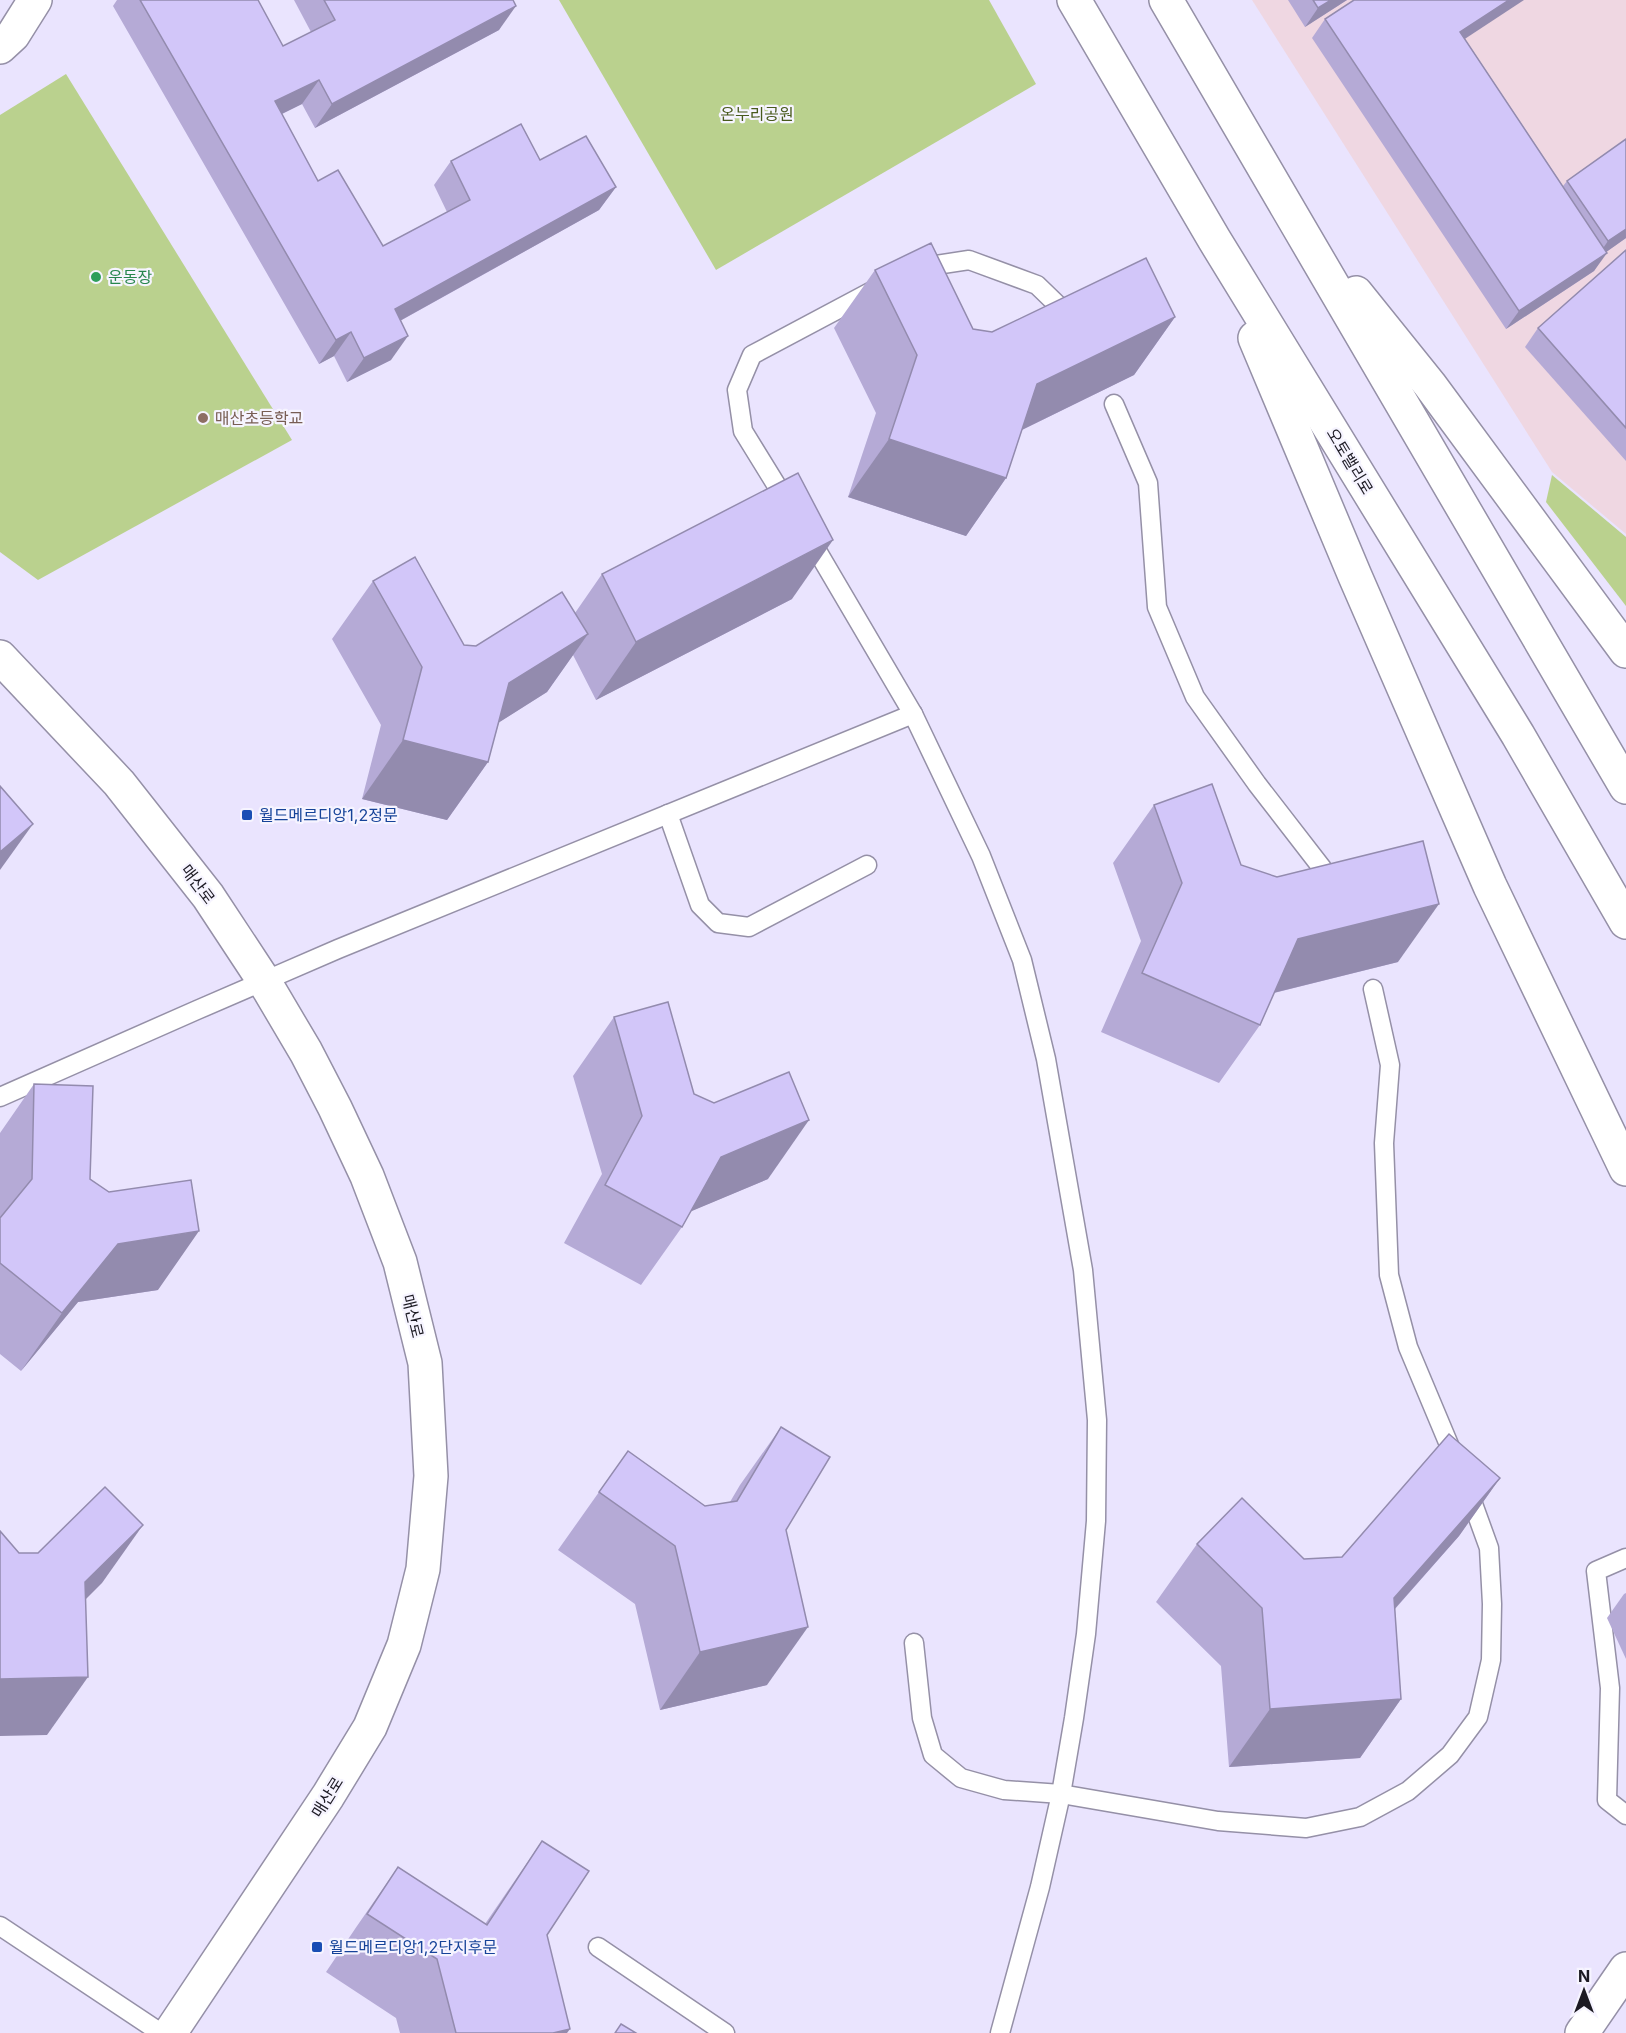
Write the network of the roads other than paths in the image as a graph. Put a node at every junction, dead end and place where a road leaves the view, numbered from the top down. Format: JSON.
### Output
{"nodes":[{"id":1,"x":35,"y":0,"type":"edge"},
{"id":2,"x":1074,"y":0,"type":"edge"},
{"id":3,"x":1166,"y":0,"type":"edge"},
{"id":4,"x":0,"y":47,"type":"edge"},
{"id":5,"x":1284,"y":204,"type":"junction"},
{"id":6,"x":1214,"y":239,"type":"junction"},
{"id":7,"x":1068,"y":315,"type":"edge"},
{"id":8,"x":1114,"y":404,"type":"edge"},
{"id":9,"x":1626,"y":651,"type":"edge"},
{"id":10,"x":0,"y":657,"type":"edge"},
{"id":11,"x":914,"y":714,"type":"junction"},
{"id":12,"x":1626,"y":787,"type":"edge"},
{"id":13,"x":668,"y":814,"type":"junction"},
{"id":14,"x":867,"y":865,"type":"dead end"},
{"id":15,"x":1343,"y":900,"type":"edge"},
{"id":16,"x":1626,"y":922,"type":"edge"},
{"id":17,"x":264,"y":981,"type":"junction"},
{"id":18,"x":1373,"y":989,"type":"edge"},
{"id":19,"x":0,"y":1097,"type":"edge"},
{"id":20,"x":1626,"y":1169,"type":"edge"},
{"id":21,"x":1626,"y":1558,"type":"edge"},
{"id":22,"x":914,"y":1643,"type":"dead end"},
{"id":23,"x":1061,"y":1794,"type":"junction"},
{"id":24,"x":1626,"y":1815,"type":"edge"},
{"id":25,"x":0,"y":1926,"type":"edge"},
{"id":26,"x":598,"y":1947,"type":"dead end"},
{"id":27,"x":1626,"y":1969,"type":"edge"},
{"id":28,"x":161,"y":2033,"type":"edge"},
{"id":29,"x":170,"y":2033,"type":"edge"},
{"id":30,"x":725,"y":2033,"type":"edge"},
{"id":31,"x":1000,"y":2033,"type":"edge"},
{"id":32,"x":1582,"y":2033,"type":"edge"}],
"edges":[{"from":1,"to":4,"type":"main road"},
{"from":2,"to":6,"type":"main road","name":"오토밸리로"},
{"from":3,"to":5,"type":"main road"},
{"from":5,"to":9,"type":"main road"},
{"from":5,"to":12,"type":"main road"},
{"from":6,"to":16,"type":"main road","name":"오토밸리로"},
{"from":6,"to":20,"type":"main road"},
{"from":7,"to":11,"type":"lane"},
{"from":8,"to":15,"type":"lane"},
{"from":10,"to":17,"type":"main road","name":"매산로"},
{"from":11,"to":13,"type":"lane"},
{"from":11,"to":23,"type":"lane"},
{"from":13,"to":14,"type":"lane"},
{"from":13,"to":17,"type":"lane"},
{"from":17,"to":19,"type":"lane"},
{"from":17,"to":29,"type":"main road","name":"매산로"},
{"from":18,"to":23,"type":"lane"},
{"from":21,"to":24,"type":"lane"},
{"from":22,"to":23,"type":"lane"},
{"from":23,"to":31,"type":"lane"},
{"from":25,"to":28,"type":"lane"},
{"from":26,"to":30,"type":"lane"},
{"from":27,"to":32,"type":"main road"}]}
